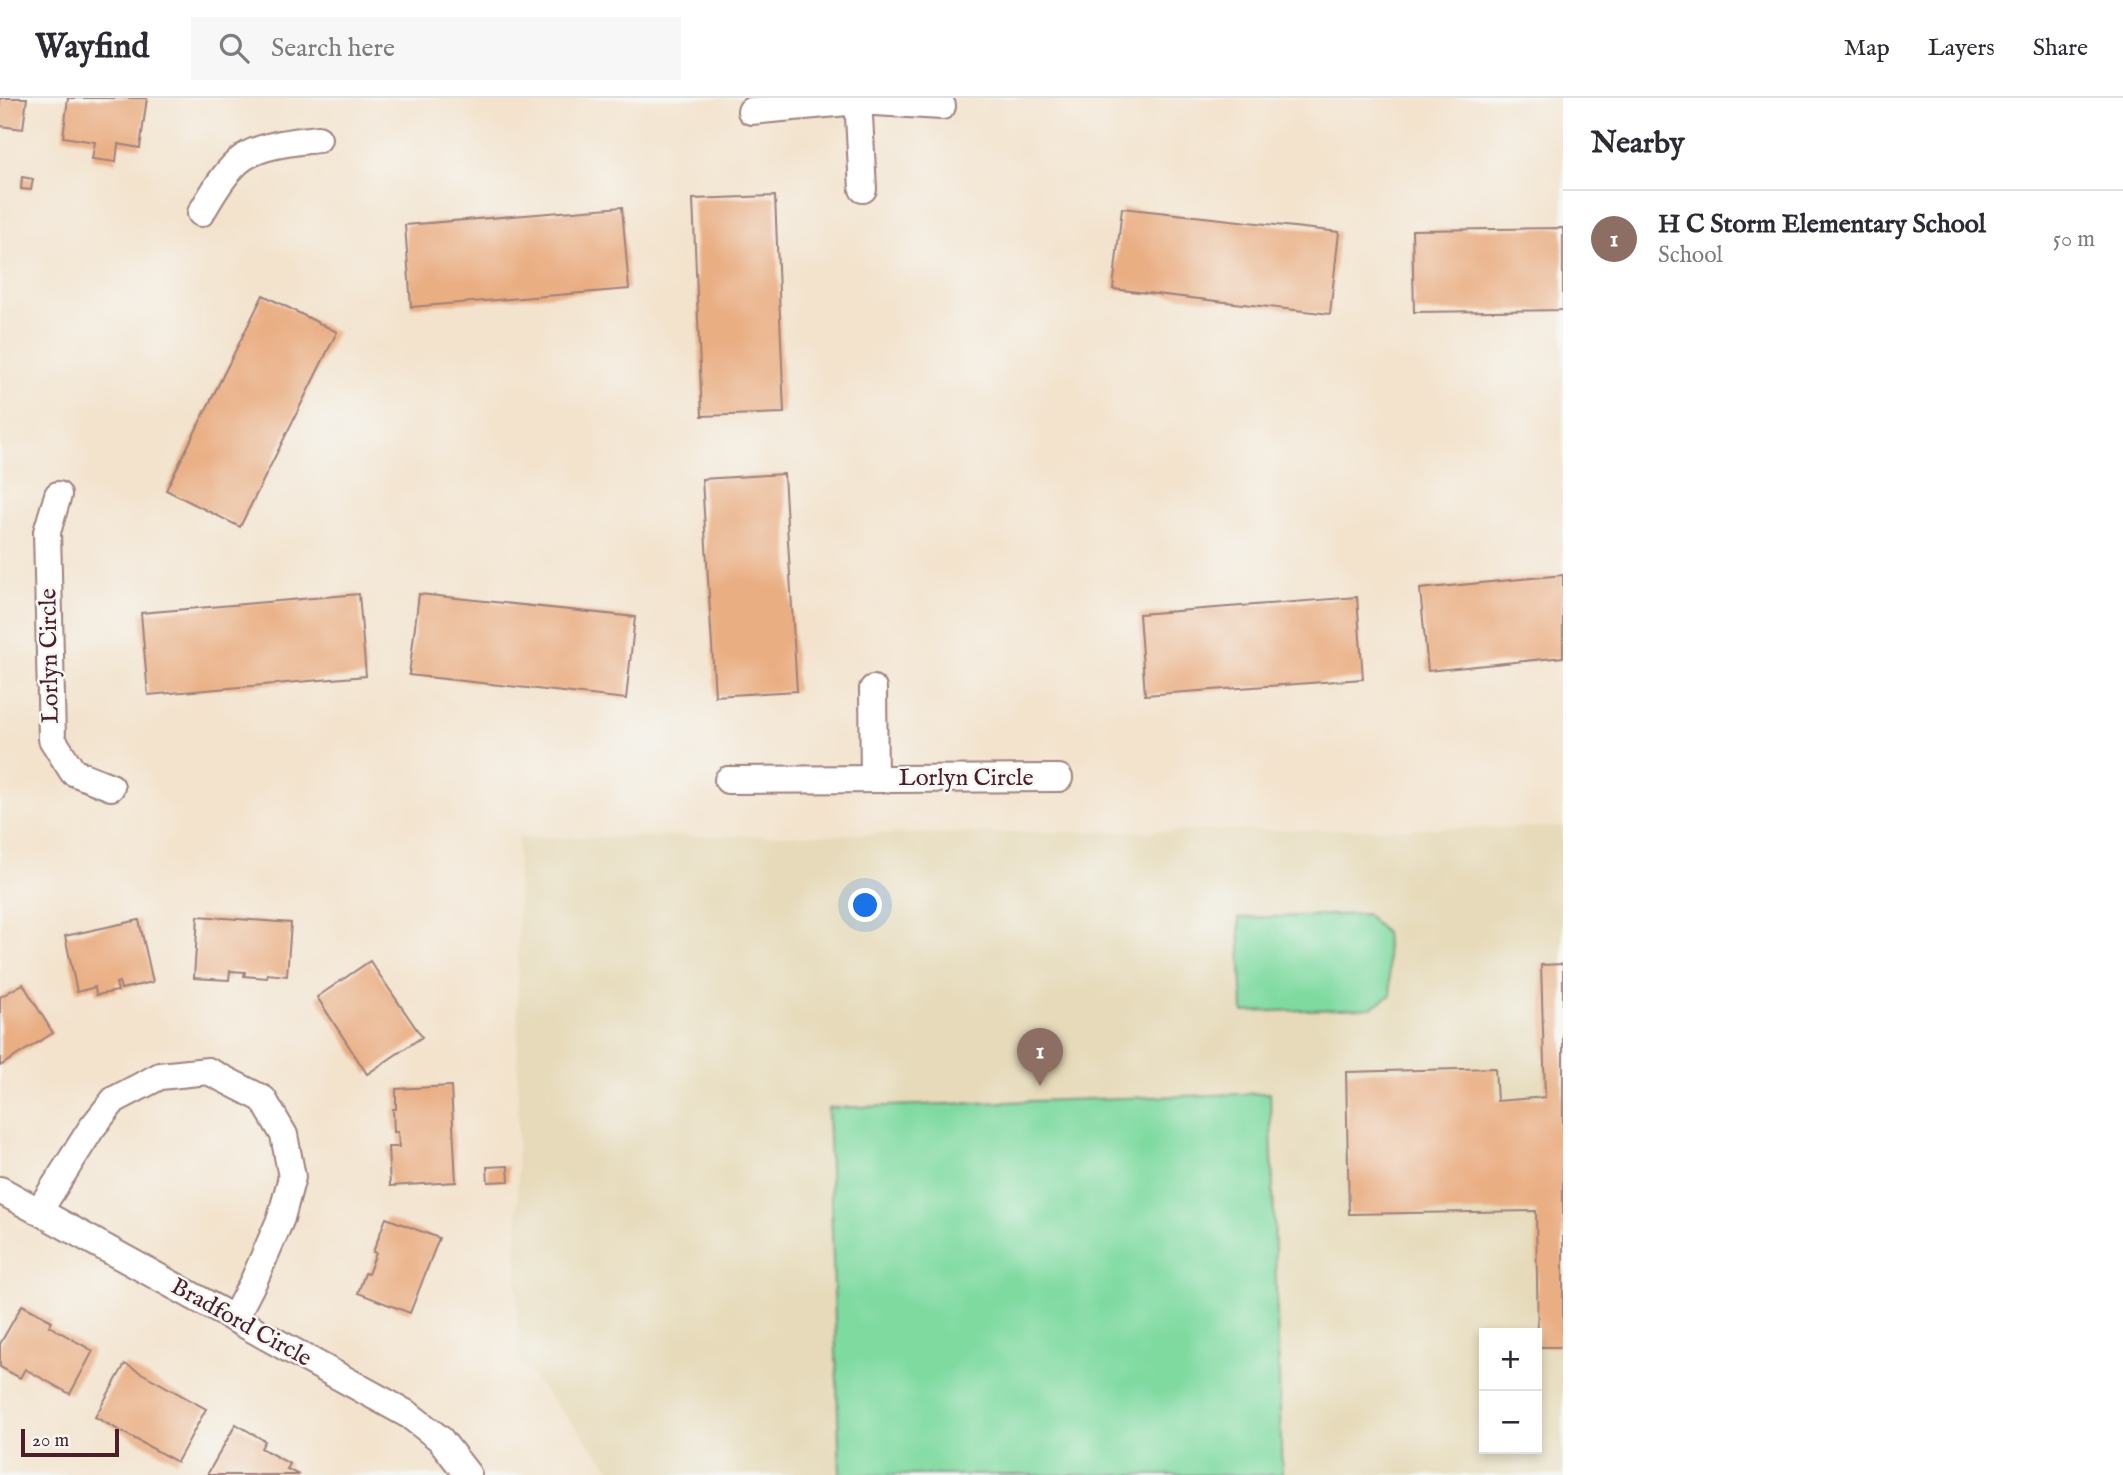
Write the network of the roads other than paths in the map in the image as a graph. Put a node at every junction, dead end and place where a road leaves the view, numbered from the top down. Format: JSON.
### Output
{"nodes":[{"id":1,"x":858,"y":99,"type":"edge"},
{"id":2,"x":943,"y":106,"type":"dead end"},
{"id":3,"x":751,"y":111,"type":"dead end"},
{"id":4,"x":318,"y":139,"type":"dead end"},
{"id":5,"x":863,"y":188,"type":"dead end"},
{"id":6,"x":201,"y":213,"type":"dead end"},
{"id":7,"x":58,"y":495,"type":"dead end"},
{"id":8,"x":873,"y":689,"type":"dead end"},
{"id":9,"x":874,"y":778,"type":"junction"},
{"id":10,"x":1059,"y":778,"type":"dead end"},
{"id":11,"x":728,"y":780,"type":"dead end"},
{"id":12,"x":111,"y":787,"type":"dead end"},
{"id":13,"x":0,"y":1189,"type":"edge"},
{"id":14,"x":39,"y":1211,"type":"junction"},
{"id":15,"x":233,"y":1319,"type":"junction"},
{"id":16,"x":468,"y":1475,"type":"edge"}],
"edges":[{"from":1,"to":2,"type":"street"},
{"from":1,"to":3,"type":"street"},
{"from":1,"to":5,"type":"street"},
{"from":4,"to":6,"type":"street"},
{"from":7,"to":12,"type":"street","name":"Lorlyn Circle"},
{"from":8,"to":9,"type":"street","name":"Lorlyn Circle"},
{"from":9,"to":10,"type":"street","name":"Lorlyn Circle"},
{"from":9,"to":11,"type":"street","name":"Lorlyn Circle"},
{"from":13,"to":14,"type":"street","name":"Bradford Circle"},
{"from":14,"to":15,"type":"street","name":"Bradford Circle"},
{"from":14,"to":15,"type":"street"},
{"from":15,"to":16,"type":"street","name":"Bradford Circle"}]}
